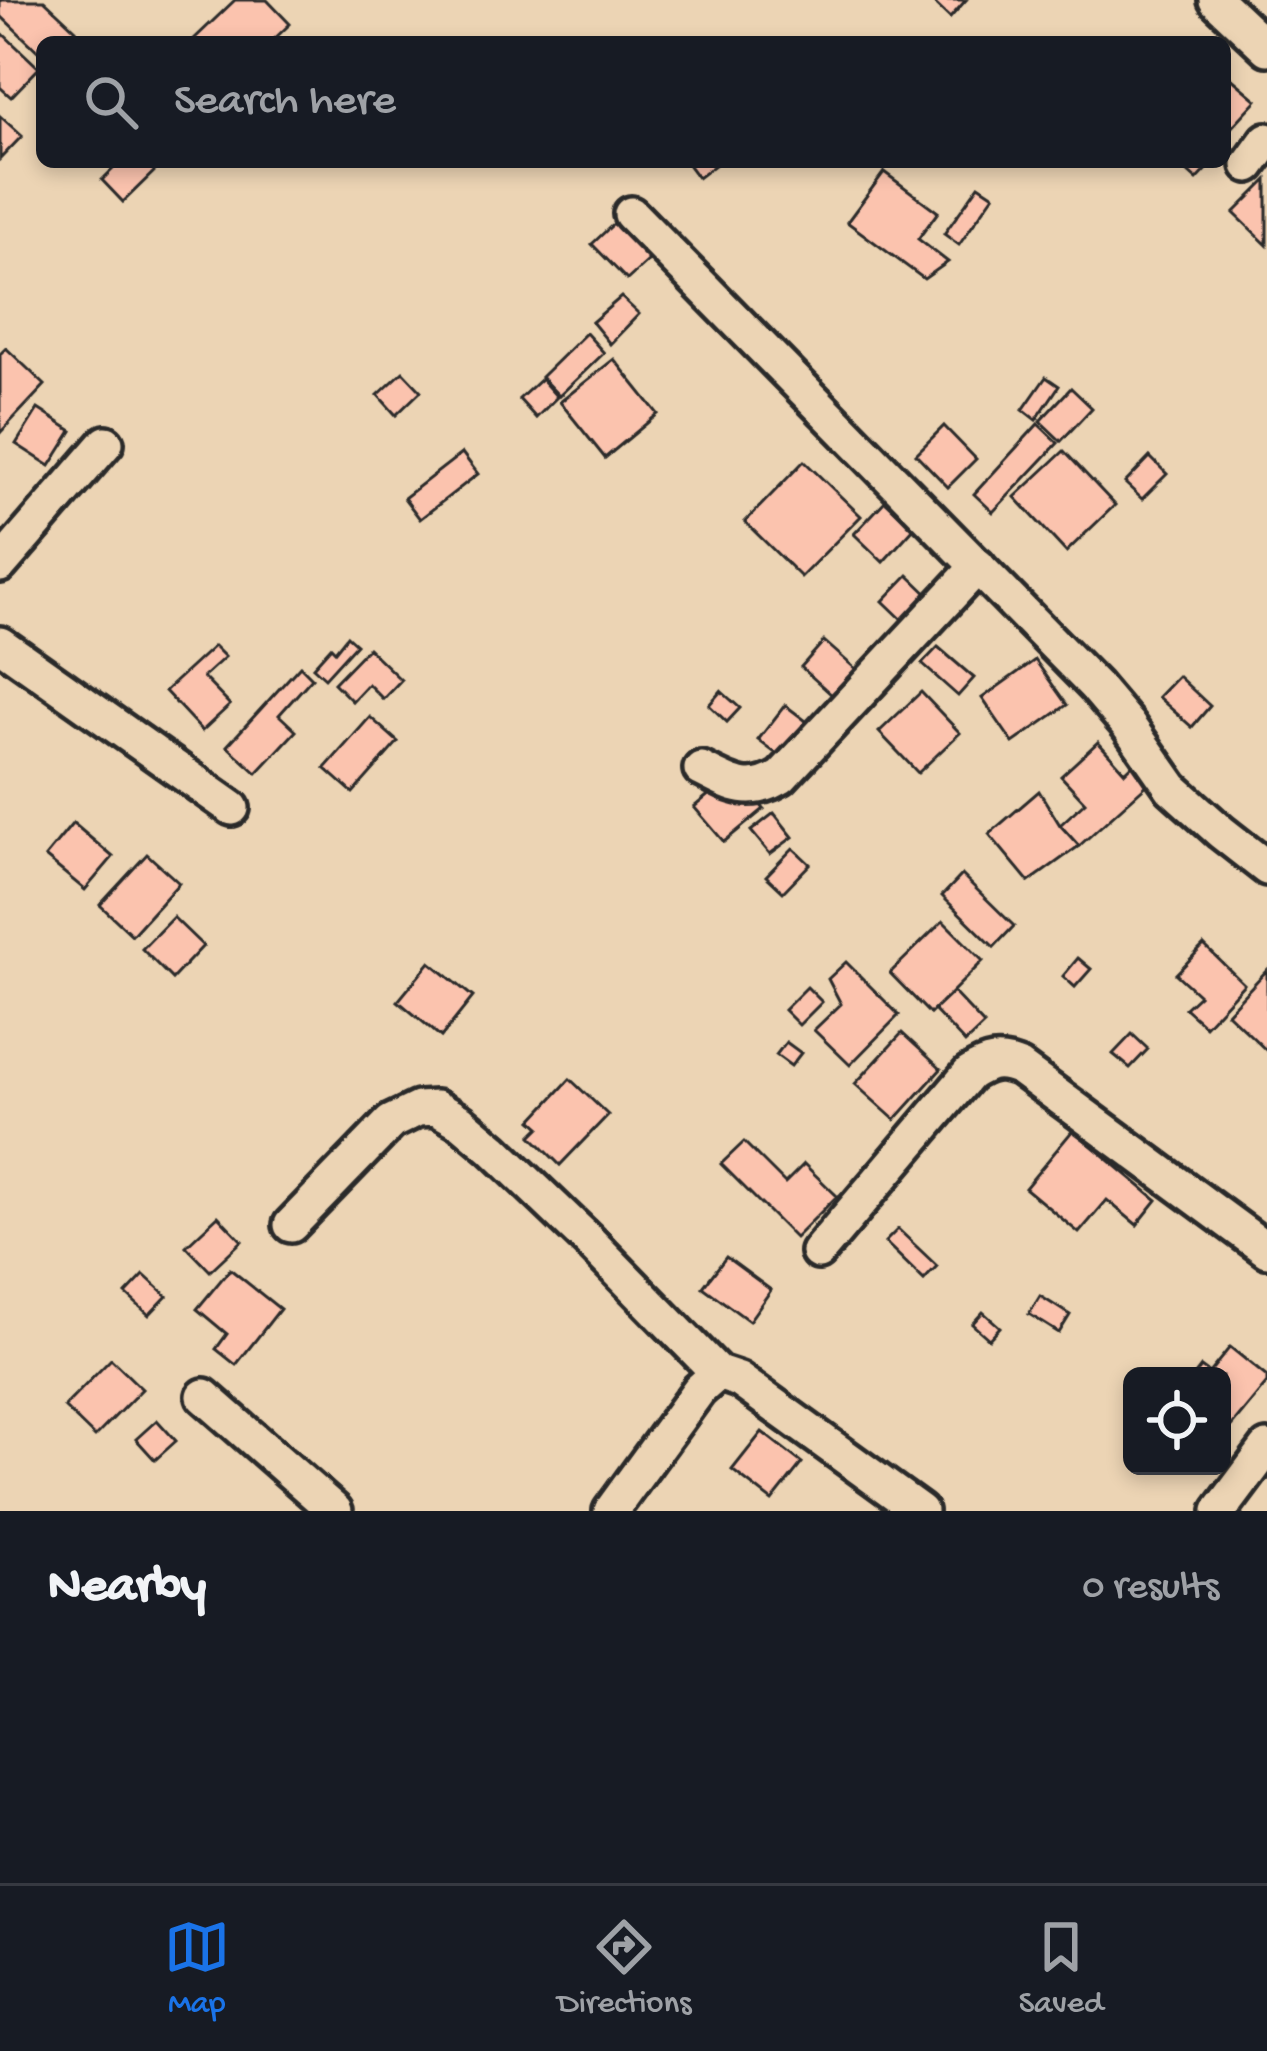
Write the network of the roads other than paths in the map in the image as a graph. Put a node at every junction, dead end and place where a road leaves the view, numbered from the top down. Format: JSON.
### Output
{"nodes":[{"id":1,"x":1216,"y":0,"type":"edge"},
{"id":2,"x":1267,"y":48,"type":"edge"},
{"id":3,"x":631,"y":214,"type":"dead end"},
{"id":4,"x":106,"y":443,"type":"dead end"},
{"id":5,"x":0,"y":565,"type":"edge"},
{"id":6,"x":978,"y":566,"type":"junction"},
{"id":7,"x":0,"y":644,"type":"edge"},
{"id":8,"x":701,"y":770,"type":"dead end"},
{"id":9,"x":232,"y":808,"type":"dead end"},
{"id":10,"x":1267,"y":868,"type":"edge"},
{"id":11,"x":291,"y":1225,"type":"dead end"},
{"id":12,"x":1267,"y":1250,"type":"edge"},
{"id":13,"x":818,"y":1252,"type":"dead end"},
{"id":14,"x":718,"y":1372,"type":"junction"},
{"id":15,"x":204,"y":1396,"type":"dead end"},
{"id":16,"x":1267,"y":1448,"type":"edge"},
{"id":17,"x":335,"y":1511,"type":"edge"},
{"id":18,"x":611,"y":1511,"type":"edge"},
{"id":19,"x":920,"y":1511,"type":"edge"},
{"id":20,"x":1220,"y":1511,"type":"edge"}],
"edges":[{"from":1,"to":2,"type":"street"},
{"from":3,"to":6,"type":"street"},
{"from":4,"to":5,"type":"street"},
{"from":6,"to":8,"type":"street"},
{"from":6,"to":10,"type":"street"},
{"from":7,"to":9,"type":"street"},
{"from":11,"to":14,"type":"street"},
{"from":12,"to":13,"type":"street"},
{"from":14,"to":18,"type":"street"},
{"from":14,"to":19,"type":"street"},
{"from":15,"to":17,"type":"street"},
{"from":16,"to":20,"type":"street"}]}
